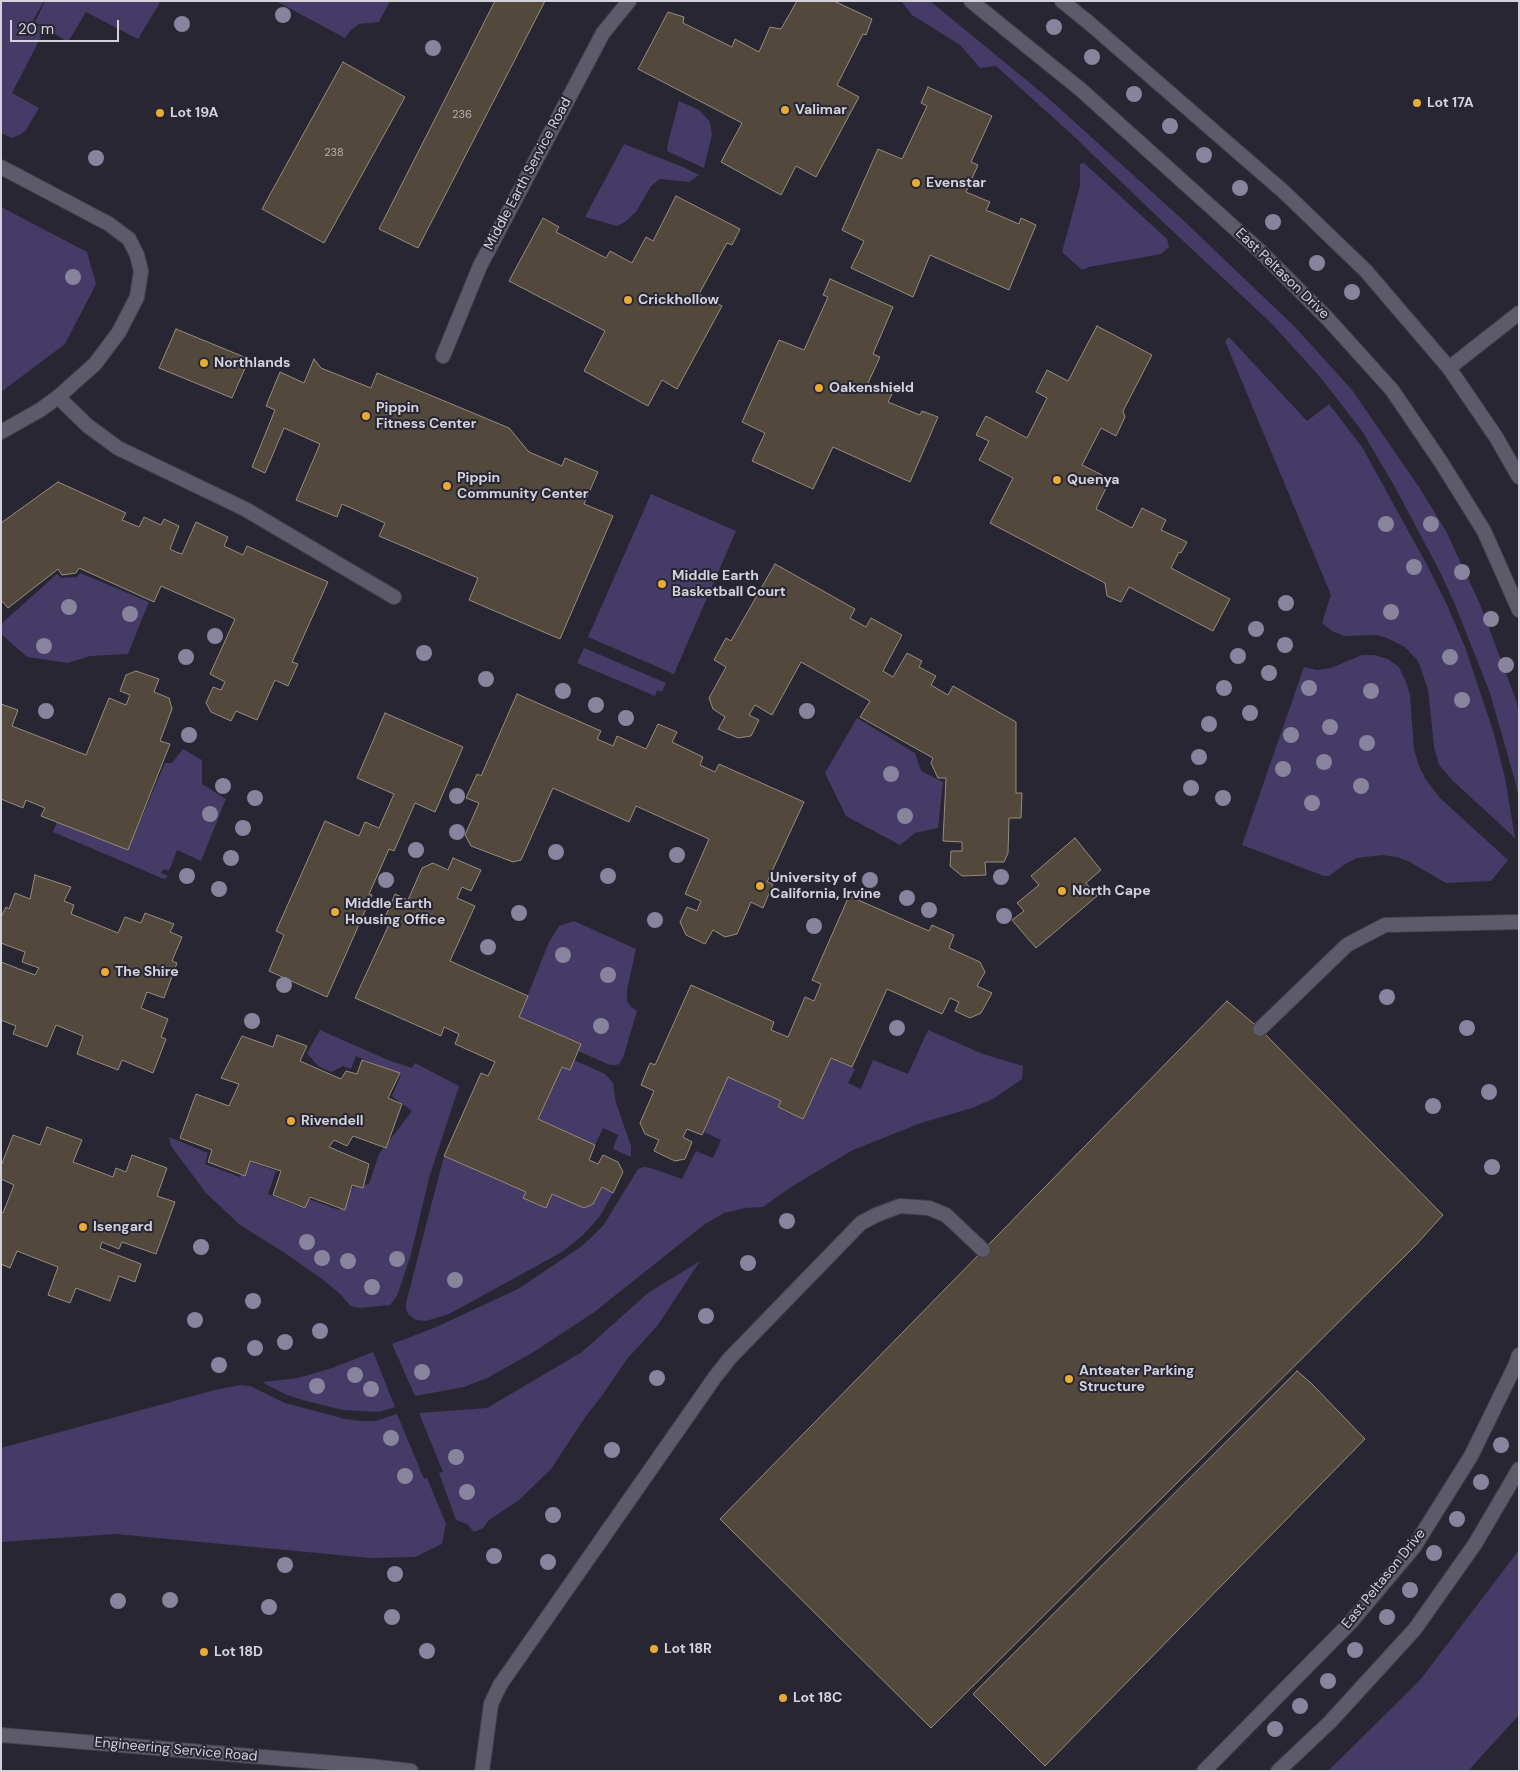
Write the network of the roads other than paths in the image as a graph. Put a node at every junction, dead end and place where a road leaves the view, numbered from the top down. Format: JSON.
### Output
{"nodes":[{"id":1,"x":629,"y":1,"type":"edge"},
{"id":2,"x":971,"y":1,"type":"edge"},
{"id":3,"x":1062,"y":1,"type":"edge"},
{"id":4,"x":1,"y":167,"type":"edge"},
{"id":5,"x":1519,"y":313,"type":"edge"},
{"id":6,"x":443,"y":356,"type":"dead end"},
{"id":7,"x":1450,"y":368,"type":"junction"},
{"id":8,"x":58,"y":398,"type":"junction"},
{"id":9,"x":1,"y":432,"type":"edge"},
{"id":10,"x":1519,"y":477,"type":"edge"},
{"id":11,"x":394,"y":597,"type":"dead end"},
{"id":12,"x":1519,"y":610,"type":"edge"},
{"id":13,"x":1519,"y":922,"type":"edge"},
{"id":14,"x":1260,"y":1029,"type":"dead end"},
{"id":15,"x":983,"y":1250,"type":"dead end"},
{"id":16,"x":1519,"y":1355,"type":"edge"},
{"id":17,"x":1519,"y":1470,"type":"edge"},
{"id":18,"x":1,"y":1735,"type":"edge"},
{"id":19,"x":410,"y":1771,"type":"edge"},
{"id":20,"x":482,"y":1771,"type":"edge"},
{"id":21,"x":1204,"y":1771,"type":"edge"},
{"id":22,"x":1278,"y":1771,"type":"edge"}],
"edges":[{"from":1,"to":6,"type":"main road","name":"Middle Earth Service Road"},
{"from":2,"to":12,"type":"main road","name":"East Peltason Drive"},
{"from":3,"to":7,"type":"main road"},
{"from":4,"to":8,"type":"main road"},
{"from":5,"to":7,"type":"main road"},
{"from":7,"to":10,"type":"main road"},
{"from":8,"to":9,"type":"main road"},
{"from":8,"to":11,"type":"main road"},
{"from":13,"to":14,"type":"main road"},
{"from":15,"to":20,"type":"main road"},
{"from":16,"to":21,"type":"main road","name":"East Peltason Drive"},
{"from":17,"to":22,"type":"main road"},
{"from":18,"to":19,"type":"main road","name":"Engineering Service Road"}]}
